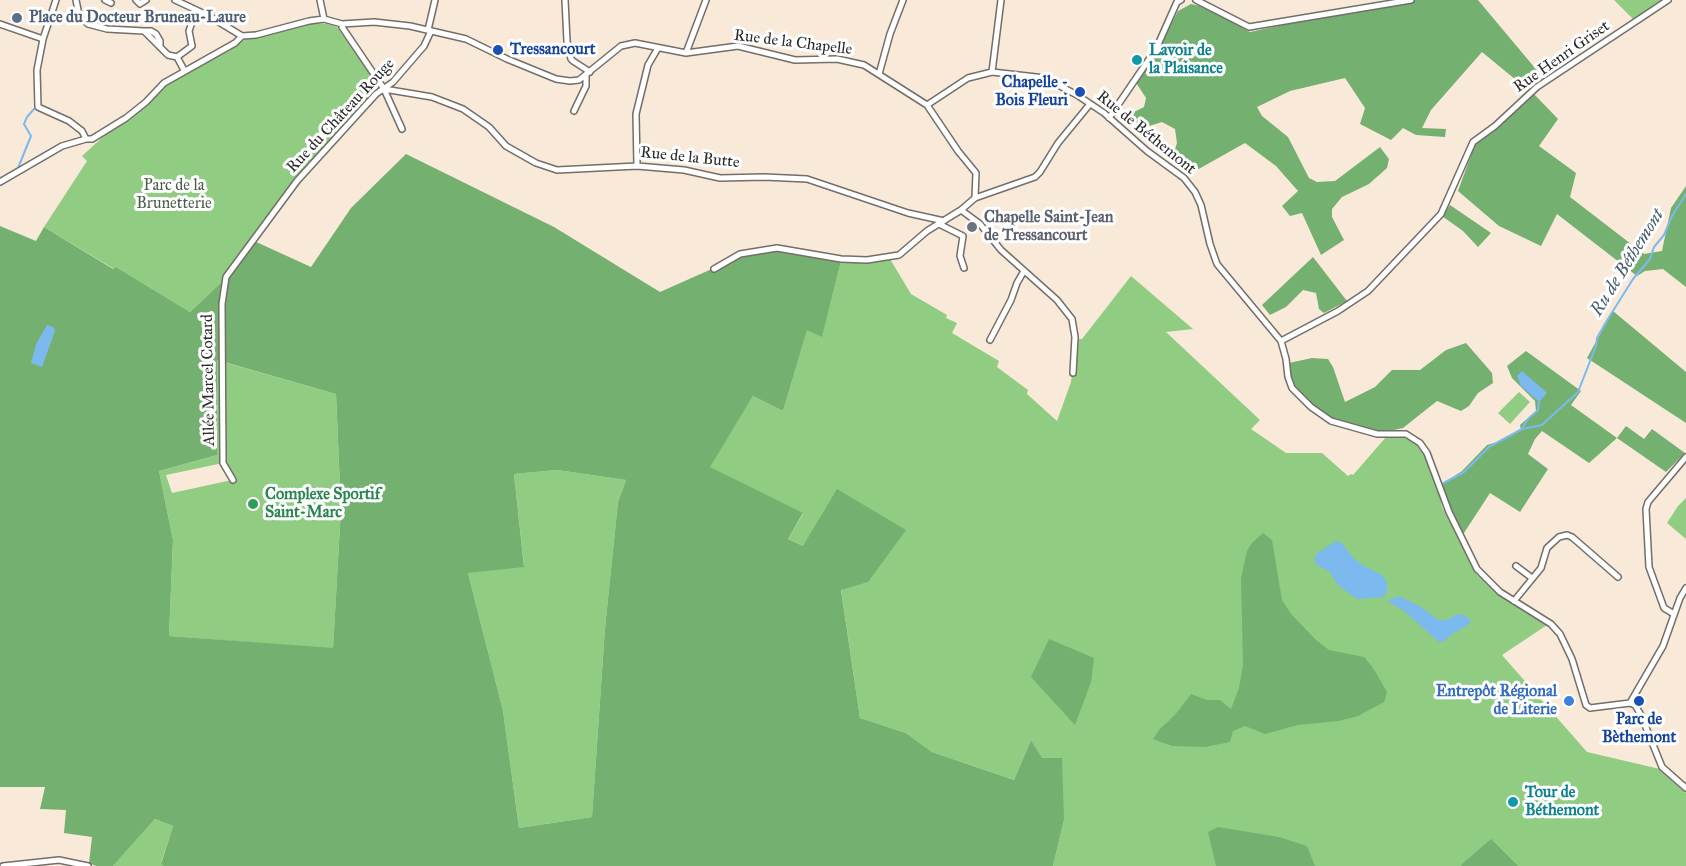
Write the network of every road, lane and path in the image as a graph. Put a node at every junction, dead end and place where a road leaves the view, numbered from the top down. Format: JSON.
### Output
{"nodes":[{"id":1,"x":56,"y":0,"type":"edge"},
{"id":2,"x":76,"y":0,"type":"edge"},
{"id":3,"x":136,"y":0,"type":"edge"},
{"id":4,"x":146,"y":0,"type":"edge"},
{"id":5,"x":175,"y":0,"type":"edge"},
{"id":6,"x":320,"y":0,"type":"edge"},
{"id":7,"x":435,"y":0,"type":"edge"},
{"id":8,"x":565,"y":0,"type":"edge"},
{"id":9,"x":706,"y":0,"type":"edge"},
{"id":10,"x":903,"y":0,"type":"edge"},
{"id":11,"x":1001,"y":0,"type":"edge"},
{"id":12,"x":1181,"y":0,"type":"edge"},
{"id":13,"x":1196,"y":0,"type":"edge"},
{"id":14,"x":1411,"y":0,"type":"edge"},
{"id":15,"x":1668,"y":0,"type":"edge"},
{"id":16,"x":324,"y":19,"type":"junction"},
{"id":17,"x":0,"y":24,"type":"edge"},
{"id":18,"x":342,"y":24,"type":"junction"},
{"id":19,"x":191,"y":25,"type":"dead end"},
{"id":20,"x":429,"y":31,"type":"junction"},
{"id":21,"x":242,"y":36,"type":"junction"},
{"id":22,"x":43,"y":39,"type":"junction"},
{"id":23,"x":658,"y":48,"type":"junction"},
{"id":24,"x":686,"y":53,"type":"junction"},
{"id":25,"x":177,"y":57,"type":"junction"},
{"id":26,"x":184,"y":70,"type":"junction"},
{"id":27,"x":992,"y":72,"type":"junction"},
{"id":28,"x":588,"y":73,"type":"junction"},
{"id":29,"x":879,"y":74,"type":"junction"},
{"id":30,"x":384,"y":89,"type":"junction"},
{"id":31,"x":1090,"y":104,"type":"junction"},
{"id":32,"x":927,"y":105,"type":"junction"},
{"id":33,"x":574,"y":111,"type":"dead end"},
{"id":34,"x":1109,"y":118,"type":"junction"},
{"id":35,"x":402,"y":129,"type":"dead end"},
{"id":36,"x":86,"y":139,"type":"junction"},
{"id":37,"x":637,"y":166,"type":"junction"},
{"id":38,"x":0,"y":182,"type":"edge"},
{"id":39,"x":975,"y":198,"type":"junction"},
{"id":40,"x":961,"y":210,"type":"junction"},
{"id":41,"x":941,"y":222,"type":"junction"},
{"id":42,"x":964,"y":268,"type":"dead end"},
{"id":43,"x":714,"y":269,"type":"dead end"},
{"id":44,"x":1024,"y":271,"type":"junction"},
{"id":45,"x":226,"y":277,"type":"joint"},
{"id":46,"x":990,"y":340,"type":"dead end"},
{"id":47,"x":1281,"y":341,"type":"junction"},
{"id":48,"x":1073,"y":373,"type":"dead end"},
{"id":49,"x":1686,"y":457,"type":"edge"},
{"id":50,"x":233,"y":480,"type":"dead end"},
{"id":51,"x":1516,"y":566,"type":"dead end"},
{"id":52,"x":1532,"y":578,"type":"junction"},
{"id":53,"x":1618,"y":578,"type":"dead end"},
{"id":54,"x":1685,"y":591,"type":"edge"},
{"id":55,"x":1514,"y":601,"type":"junction"},
{"id":56,"x":1674,"y":614,"type":"junction"},
{"id":57,"x":1630,"y":703,"type":"junction"},
{"id":58,"x":1686,"y":788,"type":"edge"},
{"id":59,"x":3,"y":866,"type":"edge"},
{"id":60,"x":88,"y":866,"type":"edge"}],
"edges":[{"from":1,"to":22,"type":"street"},
{"from":2,"to":25,"type":"street"},
{"from":3,"to":4,"type":"street"},
{"from":5,"to":21,"type":"street"},
{"from":6,"to":16,"type":"street"},
{"from":7,"to":20,"type":"street","name":"Rue du Château Rouge"},
{"from":8,"to":28,"type":"street"},
{"from":9,"to":24,"type":"street"},
{"from":10,"to":29,"type":"street"},
{"from":11,"to":27,"type":"street"},
{"from":12,"to":34,"type":"street"},
{"from":13,"to":14,"type":"street"},
{"from":15,"to":47,"type":"street","name":"Rue Henri Griset"},
{"from":16,"to":18,"type":"street"},
{"from":16,"to":21,"type":"street"},
{"from":17,"to":22,"type":"street"},
{"from":18,"to":20,"type":"street"},
{"from":18,"to":30,"type":"street"},
{"from":19,"to":25,"type":"street"},
{"from":20,"to":28,"type":"street"},
{"from":20,"to":30,"type":"street","name":"Rue du Château Rouge"},
{"from":21,"to":26,"type":"street"},
{"from":22,"to":36,"type":"street"},
{"from":23,"to":24,"type":"street","name":"Rue de la Chapelle"},
{"from":23,"to":28,"type":"street","name":"Rue de la Chapelle"},
{"from":23,"to":37,"type":"street"},
{"from":24,"to":29,"type":"street","name":"Rue de la Chapelle"},
{"from":25,"to":26,"type":"street"},
{"from":26,"to":36,"type":"street"},
{"from":27,"to":31,"type":"street","name":"Rue de Béthemont"},
{"from":27,"to":32,"type":"street","name":"Rue de Béthemont"},
{"from":28,"to":33,"type":"street"},
{"from":29,"to":32,"type":"street","name":"Rue de la Chapelle"},
{"from":30,"to":35,"type":"street"},
{"from":30,"to":37,"type":"street","name":"Rue de la Butte"},
{"from":30,"to":45,"type":"street","name":"Rue du Château Rouge"},
{"from":31,"to":34,"type":"street","name":"Rue de Béthemont"},
{"from":31,"to":39,"type":"street"},
{"from":32,"to":39,"type":"street","name":"Rue de la Chapelle"},
{"from":34,"to":47,"type":"street","name":"Rue de Béthemont"},
{"from":36,"to":38,"type":"street"},
{"from":37,"to":41,"type":"street","name":"Rue de la Butte"},
{"from":39,"to":40,"type":"street"},
{"from":40,"to":41,"type":"street"},
{"from":40,"to":44,"type":"street"},
{"from":41,"to":42,"type":"street"},
{"from":41,"to":43,"type":"street"},
{"from":44,"to":46,"type":"street"},
{"from":44,"to":48,"type":"street"},
{"from":45,"to":50,"type":"street","name":"Allée Marcel Cotard"},
{"from":47,"to":55,"type":"street","name":"Rue de Béthemont"},
{"from":49,"to":56,"type":"street"},
{"from":51,"to":52,"type":"street"},
{"from":52,"to":53,"type":"street"},
{"from":52,"to":55,"type":"street"},
{"from":54,"to":56,"type":"street"},
{"from":55,"to":57,"type":"street"},
{"from":56,"to":57,"type":"street"},
{"from":57,"to":58,"type":"street"},
{"from":59,"to":60,"type":"street"}]}
